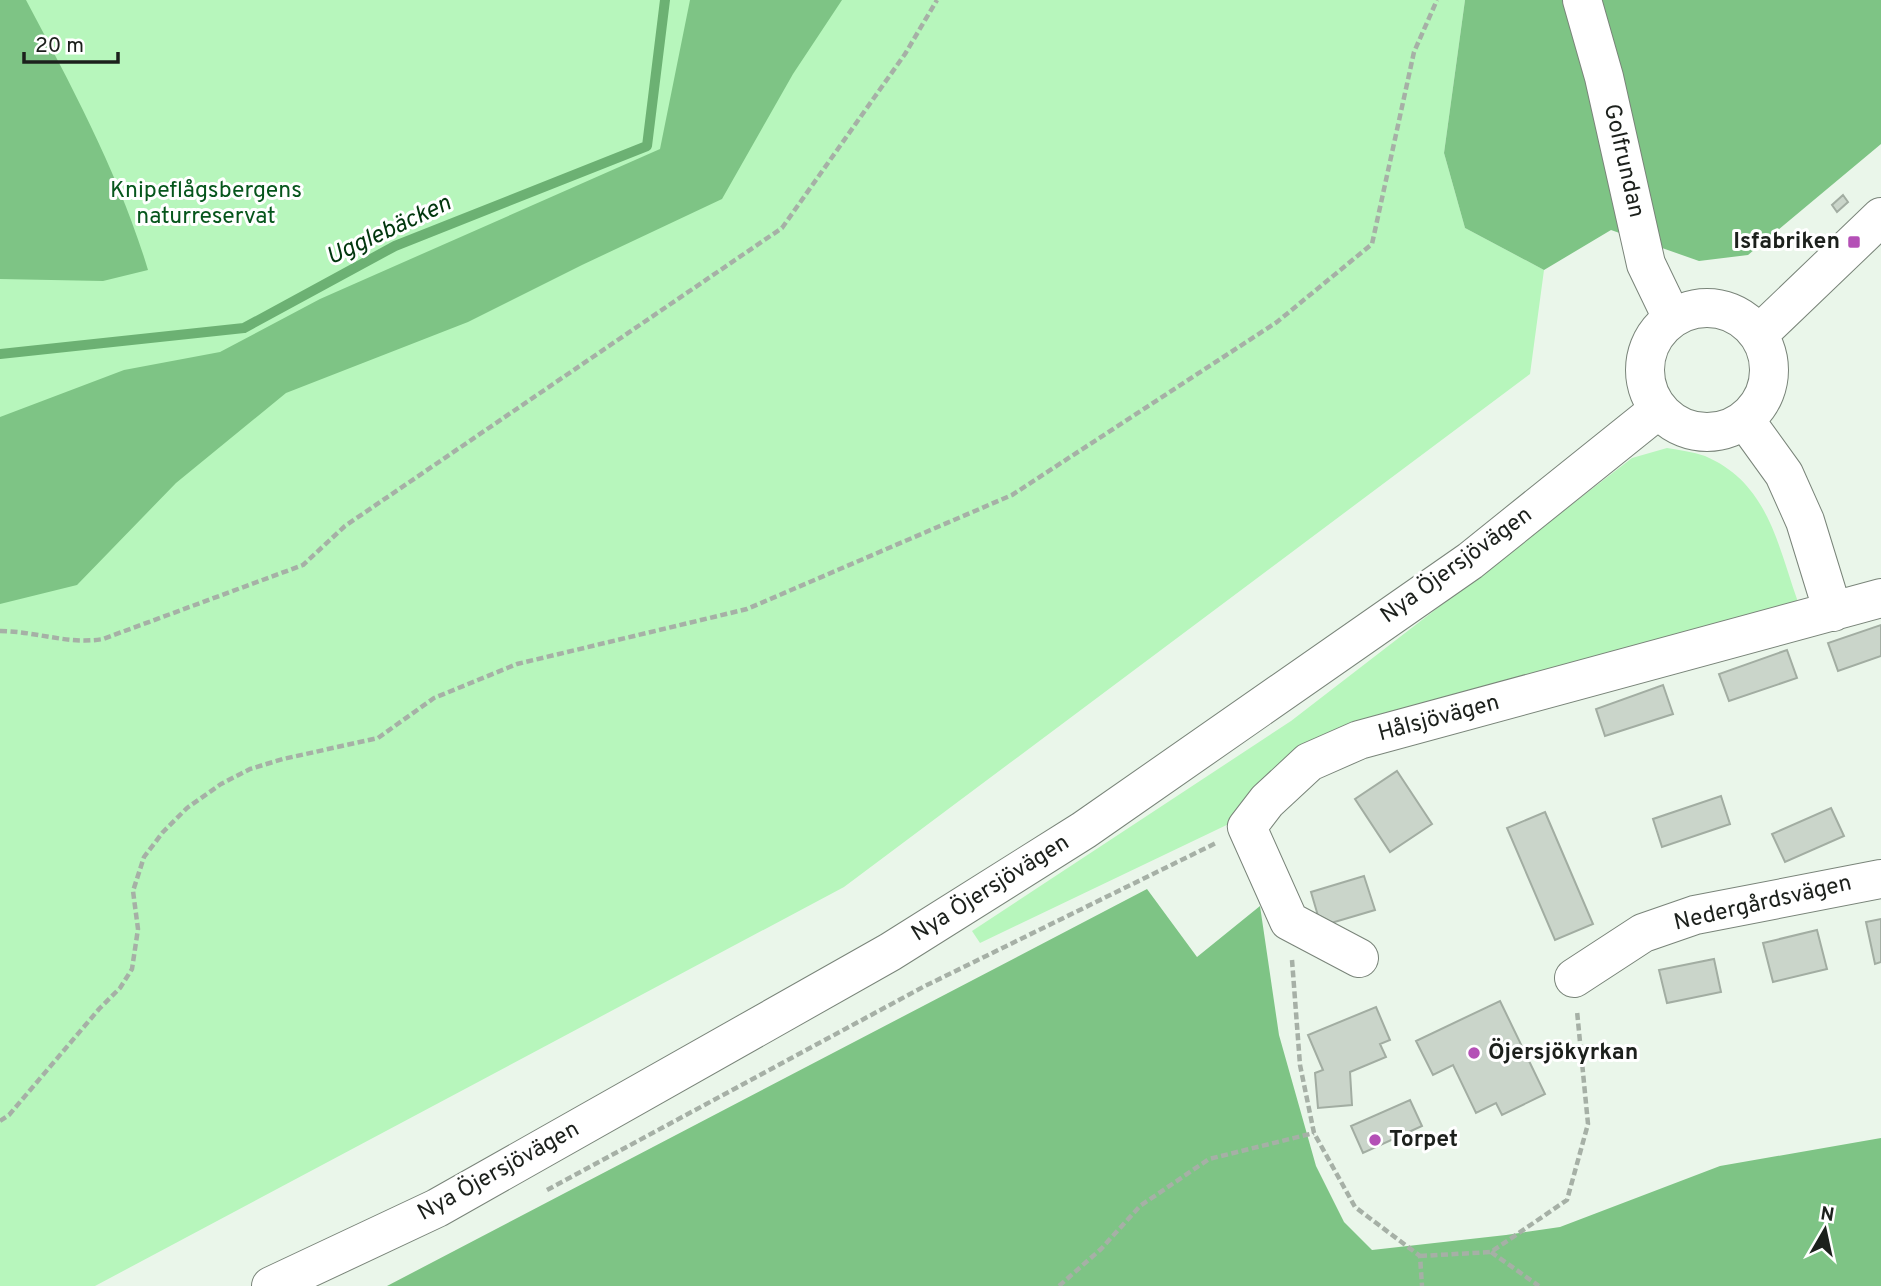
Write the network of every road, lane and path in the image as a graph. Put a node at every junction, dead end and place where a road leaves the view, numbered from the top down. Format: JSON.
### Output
{"nodes":[{"id":1,"x":937,"y":0,"type":"edge"},
{"id":2,"x":1437,"y":0,"type":"edge"},
{"id":3,"x":1582,"y":0,"type":"edge"},
{"id":4,"x":1881,"y":217,"type":"edge"},
{"id":5,"x":1672,"y":318,"type":"junction"},
{"id":6,"x":1759,"y":334,"type":"junction"},
{"id":7,"x":1658,"y":410,"type":"junction"},
{"id":8,"x":1745,"y":420,"type":"junction"},
{"id":9,"x":1881,"y":598,"type":"edge"},
{"id":10,"x":1833,"y":612,"type":"junction"},
{"id":11,"x":0,"y":631,"type":"edge"},
{"id":12,"x":1247,"y":827,"type":"junction"},
{"id":13,"x":1881,"y":878,"type":"edge"},
{"id":14,"x":1289,"y":921,"type":"junction"},
{"id":15,"x":1359,"y":958,"type":"dead end"},
{"id":16,"x":1574,"y":978,"type":"joint"},
{"id":17,"x":0,"y":1121,"type":"edge"},
{"id":18,"x":1314,"y":1133,"type":"junction"},
{"id":19,"x":536,"y":1195,"type":"dead end"},
{"id":20,"x":1491,"y":1252,"type":"junction"},
{"id":21,"x":1420,"y":1256,"type":"junction"},
{"id":22,"x":271,"y":1286,"type":"edge"},
{"id":23,"x":1059,"y":1286,"type":"edge"},
{"id":24,"x":1422,"y":1286,"type":"edge"},
{"id":25,"x":1539,"y":1286,"type":"edge"}],
"edges":[{"from":1,"to":11,"type":"path"},
{"from":2,"to":17,"type":"path"},
{"from":3,"to":5,"type":"street","name":"Golfrundan"},
{"from":4,"to":6,"type":"street"},
{"from":5,"to":6,"type":"street"},
{"from":5,"to":7,"type":"street"},
{"from":6,"to":8,"type":"street"},
{"from":7,"to":8,"type":"street"},
{"from":7,"to":22,"type":"street","name":"Nya Öjersjövägen"},
{"from":8,"to":10,"type":"street"},
{"from":9,"to":10,"type":"street","name":"Hålsjövägen"},
{"from":10,"to":12,"type":"street","name":"Hålsjövägen"},
{"from":12,"to":14,"type":"street"},
{"from":12,"to":19,"type":"path"},
{"from":13,"to":16,"type":"street","name":"Nedergårdsvägen"},
{"from":14,"to":15,"type":"street"},
{"from":14,"to":18,"type":"path"},
{"from":16,"to":20,"type":"path"},
{"from":18,"to":21,"type":"path"},
{"from":18,"to":23,"type":"path"},
{"from":20,"to":21,"type":"path"},
{"from":20,"to":25,"type":"path"},
{"from":21,"to":24,"type":"path"}]}
